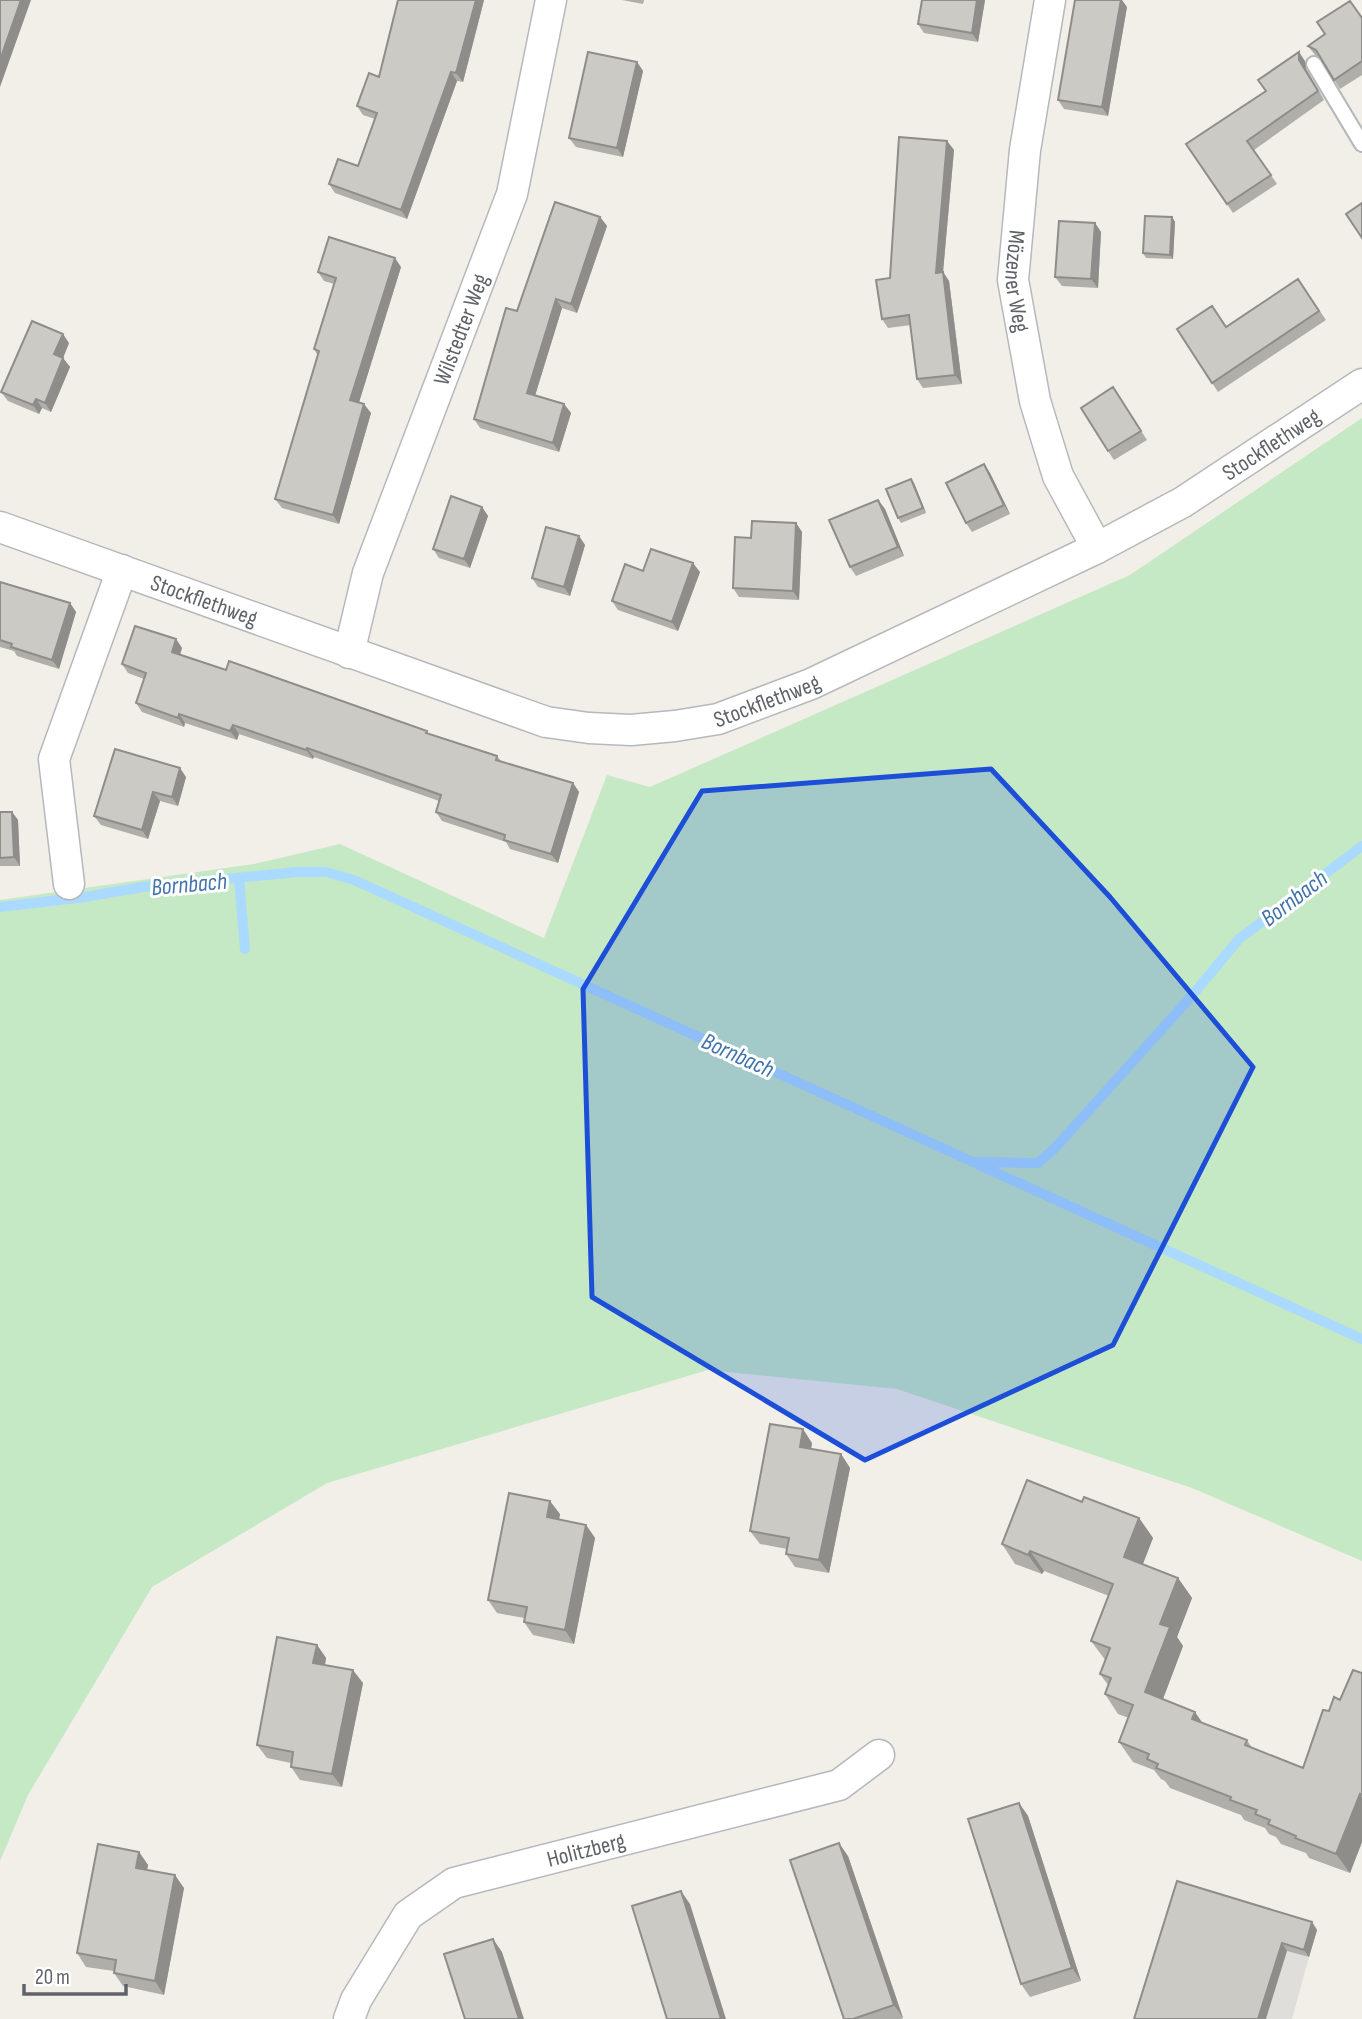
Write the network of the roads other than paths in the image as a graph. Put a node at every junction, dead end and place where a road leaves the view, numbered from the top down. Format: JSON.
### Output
{"nodes":[{"id":1,"x":551,"y":0,"type":"edge"},
{"id":2,"x":1050,"y":0,"type":"edge"},
{"id":3,"x":1314,"y":64,"type":"edge"},
{"id":4,"x":1362,"y":145,"type":"edge"},
{"id":5,"x":1362,"y":384,"type":"edge"},
{"id":6,"x":0,"y":527,"type":"edge"},
{"id":7,"x":1097,"y":548,"type":"junction"},
{"id":8,"x":122,"y":570,"type":"junction"},
{"id":9,"x":349,"y":653,"type":"junction"},
{"id":10,"x":68,"y":884,"type":"dead end"},
{"id":11,"x":879,"y":1755,"type":"dead end"},
{"id":12,"x":349,"y":2019,"type":"edge"}],
"edges":[{"from":1,"to":9,"type":"street","name":"Wilstedter Weg"},
{"from":2,"to":7,"type":"street","name":"Mözener Weg"},
{"from":3,"to":4,"type":"lane"},
{"from":5,"to":7,"type":"street","name":"Stockflethweg"},
{"from":6,"to":8,"type":"street","name":"Stockflethweg"},
{"from":7,"to":9,"type":"street","name":"Stockflethweg"},
{"from":8,"to":9,"type":"street","name":"Stockflethweg"},
{"from":8,"to":10,"type":"street","name":"Stockflethweg"},
{"from":11,"to":12,"type":"street","name":"Holitzberg"}]}
